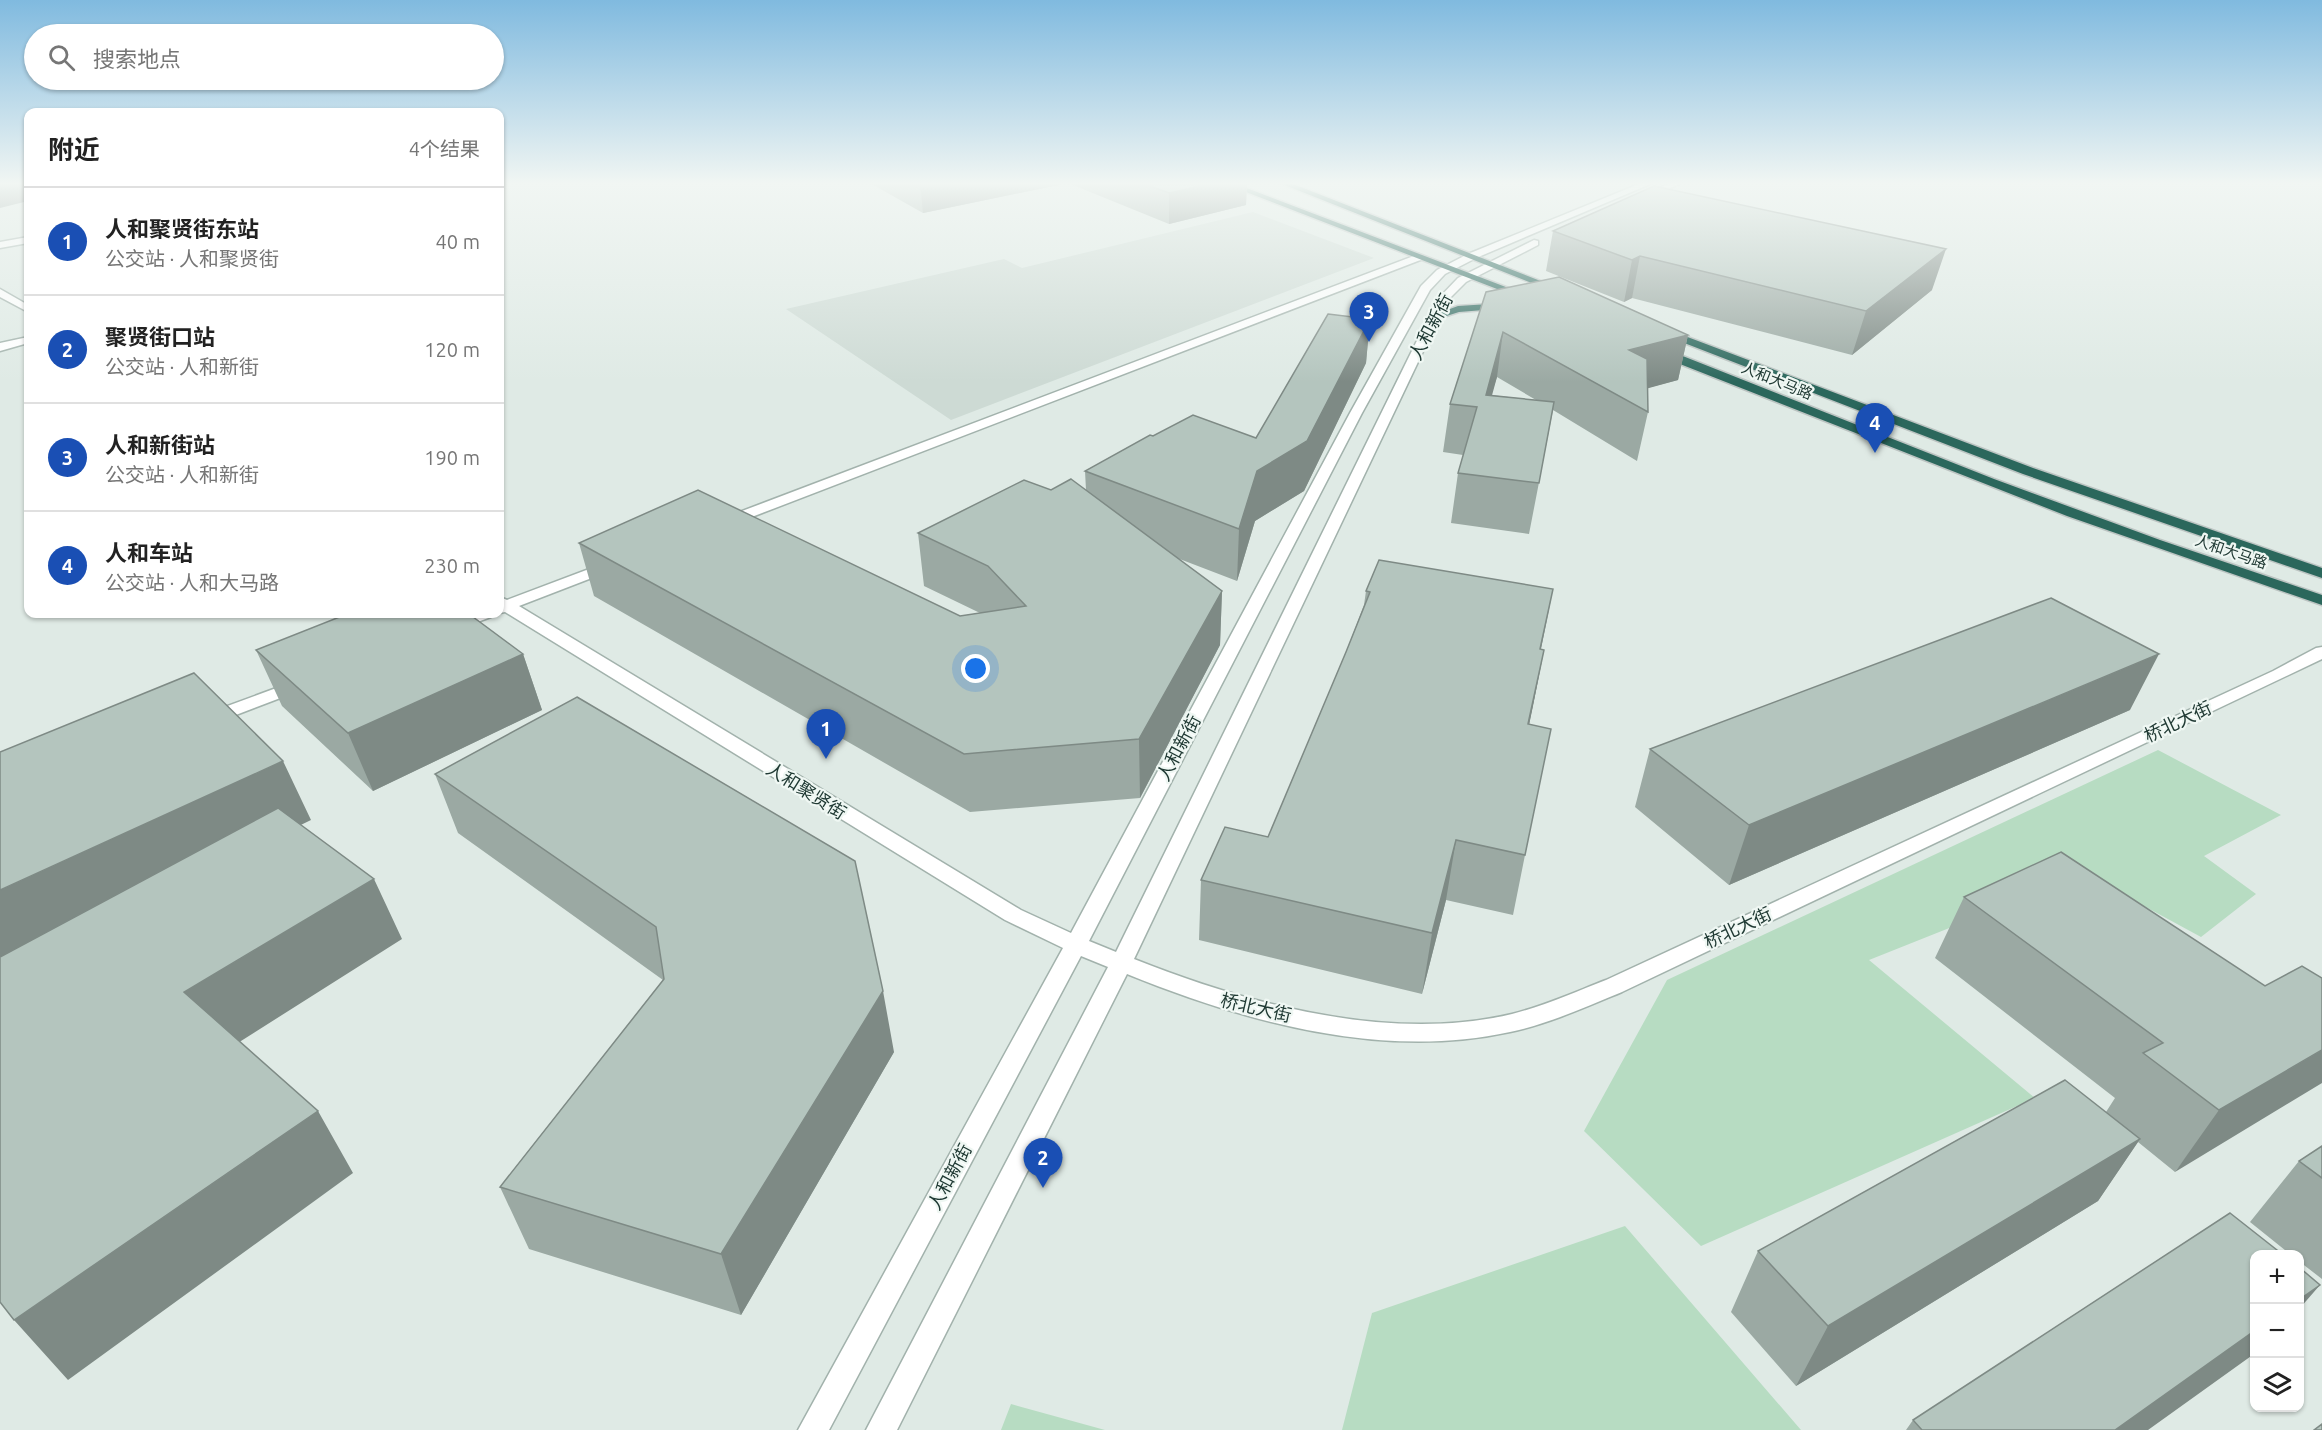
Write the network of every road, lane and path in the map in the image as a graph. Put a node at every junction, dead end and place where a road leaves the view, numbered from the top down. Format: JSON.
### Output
{"nodes":[{"id":1,"x":1398,"y":249,"type":"edge"},
{"id":2,"x":1453,"y":249,"type":"edge"},
{"id":3,"x":1489,"y":249,"type":"edge"},
{"id":4,"x":1524,"y":249,"type":"edge"},
{"id":5,"x":1472,"y":256,"type":"junction"},
{"id":6,"x":1419,"y":257,"type":"junction"},
{"id":7,"x":1493,"y":264,"type":"junction"},
{"id":8,"x":1449,"y":267,"type":"junction"},
{"id":9,"x":1471,"y":275,"type":"junction"},
{"id":10,"x":0,"y":292,"type":"edge"},
{"id":11,"x":1572,"y":295,"type":"edge"},
{"id":12,"x":24,"y":307,"type":"edge"},
{"id":13,"x":1434,"y":317,"type":"junction"},
{"id":14,"x":1655,"y":328,"type":"edge"},
{"id":15,"x":24,"y":341,"type":"edge"},
{"id":16,"x":0,"y":347,"type":"edge"},
{"id":17,"x":1652,"y":348,"type":"edge"},
{"id":18,"x":717,"y":525,"type":"edge"},
{"id":19,"x":628,"y":559,"type":"edge"},
{"id":20,"x":2322,"y":573,"type":"edge"},
{"id":21,"x":2322,"y":600,"type":"edge"},
{"id":22,"x":504,"y":604,"type":"edge"},
{"id":23,"x":504,"y":607,"type":"edge"},
{"id":24,"x":474,"y":618,"type":"edge"},
{"id":25,"x":441,"y":630,"type":"edge"},
{"id":26,"x":2322,"y":652,"type":"edge"},
{"id":27,"x":320,"y":677,"type":"edge"},
{"id":28,"x":187,"y":727,"type":"edge"},
{"id":29,"x":1076,"y":945,"type":"junction"},
{"id":30,"x":1122,"y":962,"type":"junction"},
{"id":31,"x":813,"y":1430,"type":"edge"},
{"id":32,"x":881,"y":1430,"type":"edge"}],
"edges":[{"from":1,"to":6,"type":"highway"},
{"from":2,"to":5,"type":"highway"},
{"from":3,"to":5,"type":"street","name":"人和新街"},
{"from":4,"to":7,"type":"street","name":"人和新街"},
{"from":5,"to":7,"type":"highway"},
{"from":5,"to":8,"type":"street","name":"人和新街"},
{"from":6,"to":8,"type":"highway"},
{"from":6,"to":18,"type":"street"},
{"from":7,"to":9,"type":"street","name":"人和新街"},
{"from":7,"to":11,"type":"highway"},
{"from":8,"to":9,"type":"highway"},
{"from":8,"to":29,"type":"street","name":"人和新街"},
{"from":9,"to":13,"type":"street","name":"人和新街"},
{"from":9,"to":13,"type":"highway"},
{"from":10,"to":12,"type":"street"},
{"from":13,"to":30,"type":"street","name":"人和新街"},
{"from":14,"to":20,"type":"highway","name":"人和大马路"},
{"from":15,"to":16,"type":"street"},
{"from":17,"to":21,"type":"highway","name":"人和大马路"},
{"from":19,"to":22,"type":"street"},
{"from":23,"to":29,"type":"street","name":"人和聚贤街"},
{"from":24,"to":25,"type":"street"},
{"from":26,"to":30,"type":"street","name":"桥北大街"},
{"from":27,"to":28,"type":"street"},
{"from":29,"to":30,"type":"street","name":"人和聚贤街"},
{"from":29,"to":31,"type":"street","name":"人和新街"},
{"from":30,"to":32,"type":"street","name":"人和新街"}]}
